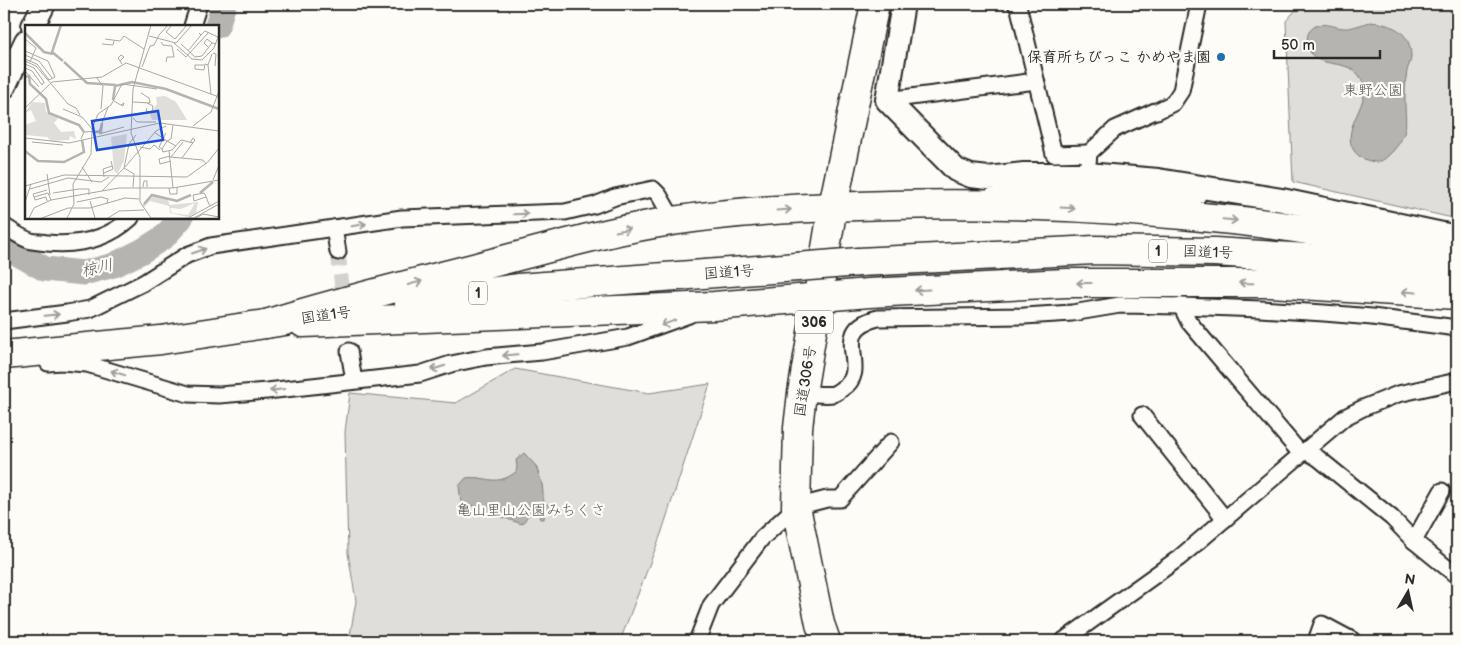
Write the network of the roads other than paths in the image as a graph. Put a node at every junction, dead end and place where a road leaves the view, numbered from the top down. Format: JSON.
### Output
{"nodes":[{"id":1,"x":44,"y":4,"type":"edge"},
{"id":2,"x":198,"y":4,"type":"edge"},
{"id":3,"x":875,"y":4,"type":"edge"},
{"id":4,"x":903,"y":4,"type":"edge"},
{"id":5,"x":1016,"y":4,"type":"edge"},
{"id":6,"x":1199,"y":4,"type":"edge"},
{"id":7,"x":34,"y":25,"type":"edge"},
{"id":8,"x":192,"y":25,"type":"edge"},
{"id":9,"x":25,"y":42,"type":"edge"},
{"id":10,"x":1036,"y":81,"type":"junction"},
{"id":11,"x":4,"y":88,"type":"edge"},
{"id":12,"x":887,"y":100,"type":"junction"},
{"id":13,"x":1088,"y":164,"type":"junction"},
{"id":14,"x":1282,"y":200,"type":"junction"},
{"id":15,"x":961,"y":203,"type":"junction"},
{"id":16,"x":834,"y":206,"type":"junction"},
{"id":17,"x":130,"y":219,"type":"edge"},
{"id":18,"x":674,"y":221,"type":"junction"},
{"id":19,"x":4,"y":226,"type":"edge"},
{"id":20,"x":334,"y":228,"type":"junction"},
{"id":21,"x":1457,"y":237,"type":"edge"},
{"id":22,"x":338,"y":252,"type":"tunnel mouth"},
{"id":23,"x":1457,"y":258,"type":"edge"},
{"id":24,"x":1457,"y":273,"type":"edge"},
{"id":25,"x":1457,"y":295,"type":"edge"},
{"id":26,"x":818,"y":298,"type":"junction"},
{"id":27,"x":714,"y":306,"type":"junction"},
{"id":28,"x":1181,"y":306,"type":"junction"},
{"id":29,"x":4,"y":320,"type":"edge"},
{"id":30,"x":266,"y":324,"type":"junction"},
{"id":31,"x":1457,"y":328,"type":"edge"},
{"id":32,"x":349,"y":351,"type":"tunnel mouth"},
{"id":33,"x":4,"y":355,"type":"edge"},
{"id":34,"x":4,"y":367,"type":"edge"},
{"id":35,"x":354,"y":381,"type":"junction"},
{"id":36,"x":1457,"y":381,"type":"edge"},
{"id":37,"x":802,"y":393,"type":"junction"},
{"id":38,"x":1142,"y":415,"type":"dead end"},
{"id":39,"x":891,"y":442,"type":"dead end"},
{"id":40,"x":1304,"y":452,"type":"junction"},
{"id":41,"x":1442,"y":491,"type":"dead end"},
{"id":42,"x":796,"y":507,"type":"junction"},
{"id":43,"x":1226,"y":519,"type":"junction"},
{"id":44,"x":1414,"y":541,"type":"junction"},
{"id":45,"x":1457,"y":576,"type":"edge"},
{"id":46,"x":697,"y":641,"type":"edge"},
{"id":47,"x":826,"y":641,"type":"edge"},
{"id":48,"x":1063,"y":641,"type":"edge"},
{"id":49,"x":1316,"y":641,"type":"edge"},
{"id":50,"x":1352,"y":641,"type":"edge"}],
"edges":[{"from":1,"to":7,"type":"street"},
{"from":2,"to":8,"type":"street"},
{"from":3,"to":16,"type":"highway","name":"国道306号","number":"306"},
{"from":4,"to":12,"type":"street"},
{"from":5,"to":10,"type":"street"},
{"from":6,"to":13,"type":"street"},
{"from":9,"to":11,"type":"street"},
{"from":10,"to":12,"type":"street"},
{"from":10,"to":13,"type":"street"},
{"from":12,"to":13,"type":"street"},
{"from":13,"to":14,"type":"street"},
{"from":14,"to":15,"type":"street"},
{"from":14,"to":21,"type":"street"},
{"from":15,"to":16,"type":"highway"},
{"from":15,"to":23,"type":"highway","one_way":true},
{"from":18,"to":16,"type":"highway","one_way":true},
{"from":16,"to":26,"type":"highway","name":"国道306号","number":"306"},
{"from":17,"to":19,"type":"street"},
{"from":20,"to":18,"type":"street","one_way":true},
{"from":30,"to":18,"type":"highway","one_way":true},
{"from":20,"to":22,"type":"street"},
{"from":29,"to":20,"type":"street","one_way":true},
{"from":24,"to":30,"type":"highway","name":"国道1号","number":"1","bridge":true},
{"from":25,"to":26,"type":"highway","one_way":true},
{"from":26,"to":27,"type":"highway"},
{"from":26,"to":37,"type":"highway","name":"国道306号","number":"306"},
{"from":27,"to":30,"type":"highway"},
{"from":27,"to":35,"type":"street","one_way":true},
{"from":28,"to":31,"type":"street"},
{"from":28,"to":37,"type":"street"},
{"from":28,"to":40,"type":"street"},
{"from":30,"to":33,"type":"highway","name":"国道1号","number":"1"},
{"from":32,"to":35,"type":"street"},
{"from":35,"to":34,"type":"street","one_way":true},
{"from":36,"to":40,"type":"street"},
{"from":37,"to":42,"type":"highway","name":"国道306号","number":"306"},
{"from":38,"to":43,"type":"street"},
{"from":39,"to":42,"type":"street"},
{"from":40,"to":43,"type":"street"},
{"from":40,"to":44,"type":"street"},
{"from":41,"to":44,"type":"street"},
{"from":42,"to":46,"type":"street"},
{"from":42,"to":47,"type":"highway","name":"国道306号","number":"306"},
{"from":43,"to":48,"type":"street"},
{"from":44,"to":45,"type":"street"},
{"from":49,"to":50,"type":"street"}]}
